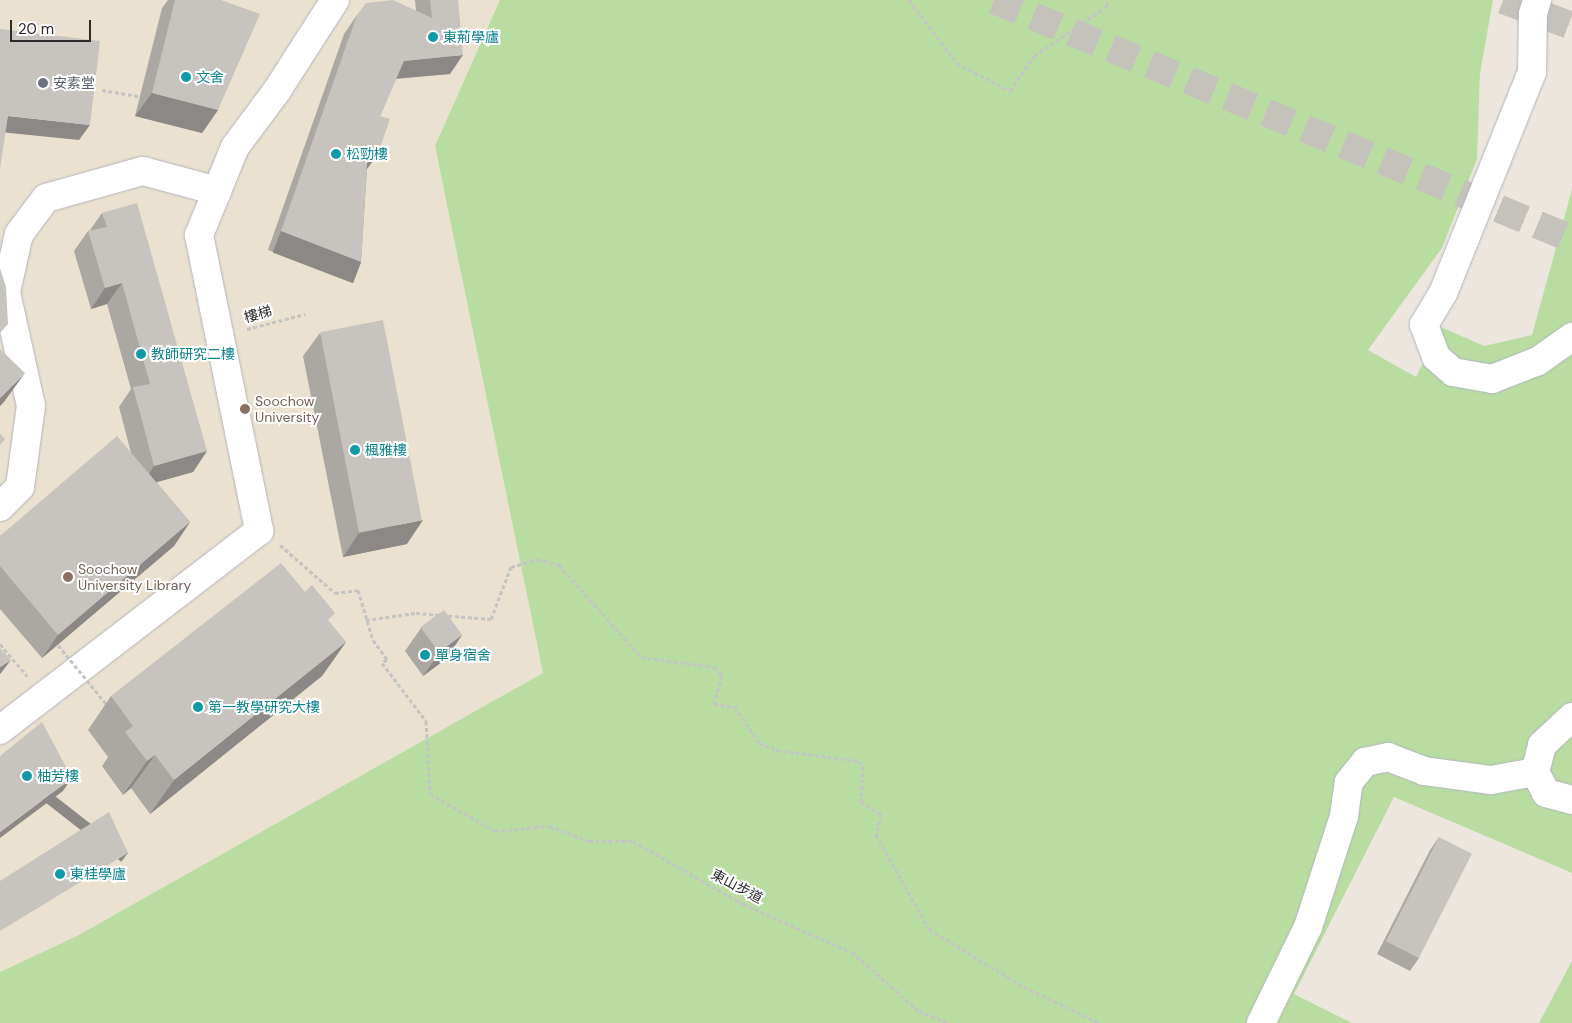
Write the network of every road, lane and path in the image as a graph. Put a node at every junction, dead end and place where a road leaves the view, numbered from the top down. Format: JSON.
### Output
{"nodes":[{"id":1,"x":335,"y":0,"type":"edge"},
{"id":2,"x":910,"y":0,"type":"edge"},
{"id":3,"x":1106,"y":0,"type":"edge"},
{"id":4,"x":1537,"y":0,"type":"edge"},
{"id":5,"x":102,"y":90,"type":"dead end"},
{"id":6,"x":144,"y":97,"type":"dead end"},
{"id":7,"x":218,"y":191,"type":"junction"},
{"id":8,"x":305,"y":314,"type":"dead end"},
{"id":9,"x":217,"y":337,"type":"junction"},
{"id":10,"x":1572,"y":337,"type":"edge"},
{"id":11,"x":0,"y":507,"type":"edge"},
{"id":12,"x":259,"y":532,"type":"junction"},
{"id":13,"x":366,"y":620,"type":"junction"},
{"id":14,"x":0,"y":644,"type":"edge"},
{"id":15,"x":58,"y":644,"type":"edge"},
{"id":16,"x":44,"y":696,"type":"junction"},
{"id":17,"x":113,"y":712,"type":"dead end"},
{"id":18,"x":1572,"y":717,"type":"edge"},
{"id":19,"x":0,"y":730,"type":"edge"},
{"id":20,"x":1535,"y":772,"type":"junction"},
{"id":21,"x":1572,"y":800,"type":"edge"},
{"id":22,"x":948,"y":1023,"type":"edge"},
{"id":23,"x":1100,"y":1023,"type":"edge"},
{"id":24,"x":1261,"y":1023,"type":"edge"}],
"edges":[{"from":1,"to":7,"type":"lane"},
{"from":2,"to":3,"type":"path"},
{"from":4,"to":10,"type":"lane"},
{"from":5,"to":6,"type":"path"},
{"from":7,"to":9,"type":"lane"},
{"from":7,"to":11,"type":"lane"},
{"from":8,"to":9,"type":"path","name":"樓梯"},
{"from":9,"to":12,"type":"lane"},
{"from":12,"to":13,"type":"path"},
{"from":12,"to":16,"type":"lane"},
{"from":13,"to":22,"type":"path","name":"東山步道"},
{"from":13,"to":23,"type":"path"},
{"from":14,"to":16,"type":"path"},
{"from":15,"to":17,"type":"path","bridge":true},
{"from":16,"to":19,"type":"lane"},
{"from":18,"to":20,"type":"lane"},
{"from":20,"to":21,"type":"lane"},
{"from":20,"to":24,"type":"lane"}]}
